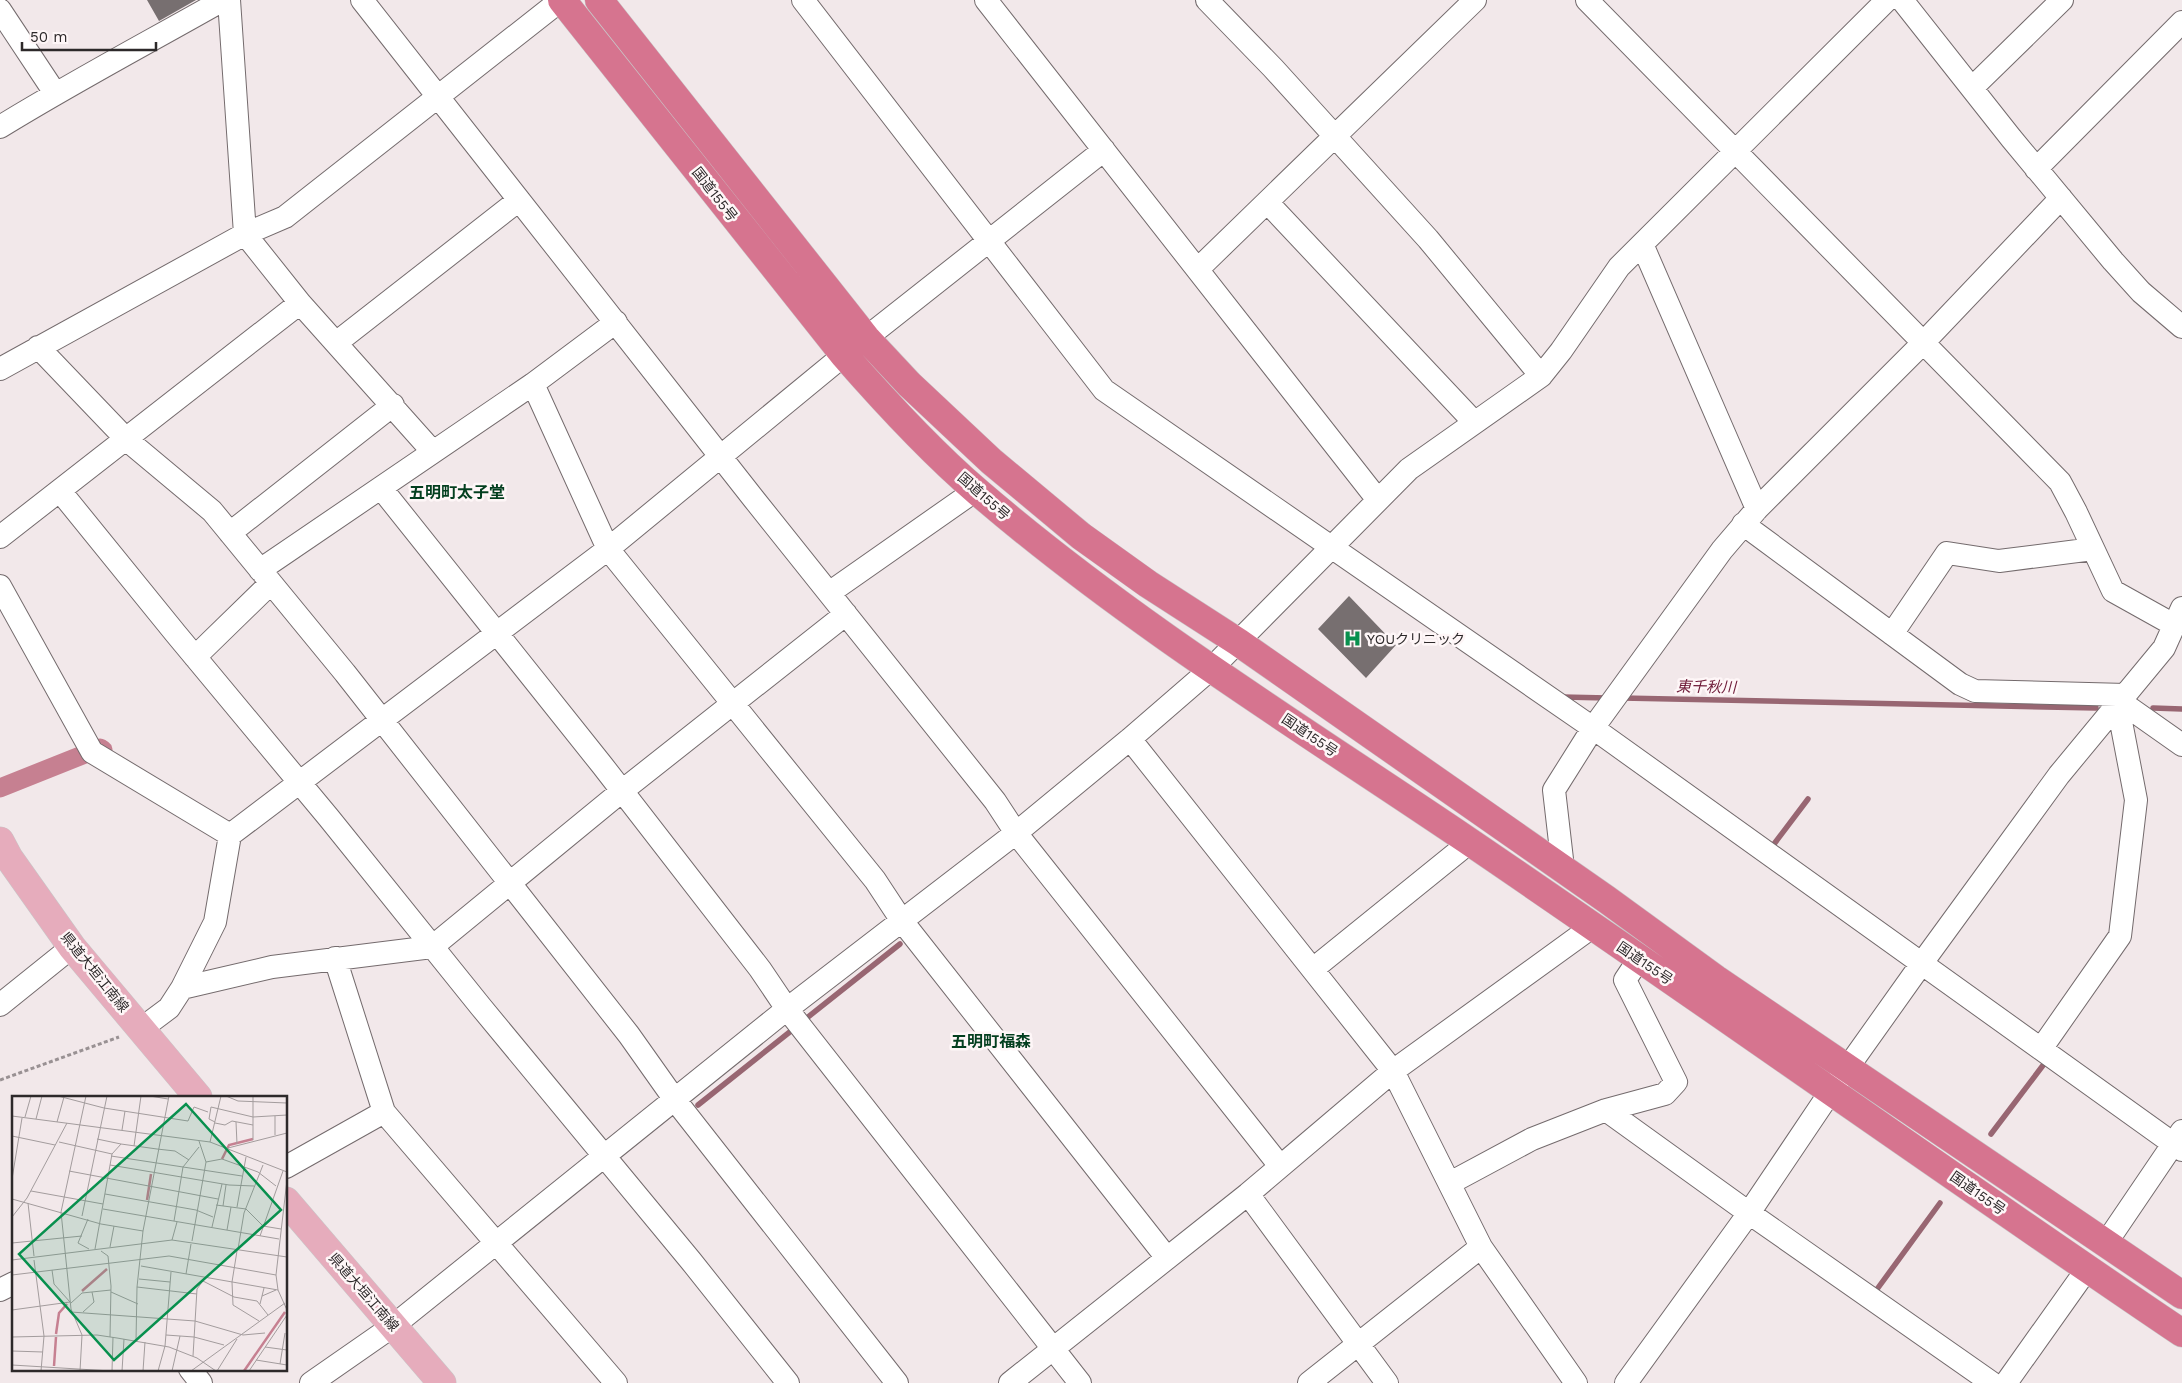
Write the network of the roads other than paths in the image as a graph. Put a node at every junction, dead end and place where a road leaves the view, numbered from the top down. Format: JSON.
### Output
{"nodes":[{"id":1,"x":223,"y":0,"type":"edge"},
{"id":2,"x":229,"y":0,"type":"edge"},
{"id":3,"x":362,"y":0,"type":"edge"},
{"id":4,"x":561,"y":0,"type":"edge"},
{"id":5,"x":599,"y":0,"type":"edge"},
{"id":6,"x":803,"y":0,"type":"edge"},
{"id":7,"x":988,"y":0,"type":"edge"},
{"id":8,"x":1208,"y":0,"type":"edge"},
{"id":9,"x":1475,"y":0,"type":"edge"},
{"id":10,"x":1587,"y":0,"type":"edge"},
{"id":11,"x":1887,"y":0,"type":"edge"},
{"id":12,"x":1902,"y":0,"type":"edge"},
{"id":13,"x":2062,"y":0,"type":"edge"},
{"id":14,"x":0,"y":10,"type":"edge"},
{"id":15,"x":2182,"y":22,"type":"edge"},
{"id":16,"x":1972,"y":88,"type":"junction"},
{"id":17,"x":55,"y":93,"type":"junction"},
{"id":18,"x":437,"y":96,"type":"junction"},
{"id":19,"x":0,"y":127,"type":"edge"},
{"id":20,"x":1335,"y":136,"type":"junction"},
{"id":21,"x":1104,"y":150,"type":"junction"},
{"id":22,"x":1736,"y":151,"type":"junction"},
{"id":23,"x":2036,"y":169,"type":"junction"},
{"id":24,"x":2061,"y":198,"type":"junction"},
{"id":25,"x":519,"y":200,"type":"junction"},
{"id":26,"x":1267,"y":202,"type":"junction"},
{"id":27,"x":245,"y":234,"type":"junction"},
{"id":28,"x":988,"y":240,"type":"junction"},
{"id":29,"x":1642,"y":244,"type":"junction"},
{"id":30,"x":1198,"y":269,"type":"junction"},
{"id":31,"x":300,"y":303,"type":"junction"},
{"id":32,"x":616,"y":322,"type":"junction"},
{"id":33,"x":2182,"y":327,"type":"edge"},
{"id":34,"x":866,"y":338,"type":"junction"},
{"id":35,"x":336,"y":343,"type":"junction"},
{"id":36,"x":1922,"y":343,"type":"junction"},
{"id":37,"x":38,"y":347,"type":"junction"},
{"id":38,"x":844,"y":355,"type":"junction"},
{"id":39,"x":0,"y":369,"type":"edge"},
{"id":40,"x":1541,"y":376,"type":"junction"},
{"id":41,"x":534,"y":384,"type":"junction"},
{"id":42,"x":393,"y":405,"type":"junction"},
{"id":43,"x":1474,"y":422,"type":"junction"},
{"id":44,"x":127,"y":440,"type":"junction"},
{"id":45,"x":433,"y":452,"type":"junction"},
{"id":46,"x":721,"y":457,"type":"junction"},
{"id":47,"x":381,"y":488,"type":"junction"},
{"id":48,"x":976,"y":490,"type":"junction"},
{"id":49,"x":60,"y":491,"type":"junction"},
{"id":50,"x":1378,"y":500,"type":"junction"},
{"id":51,"x":1750,"y":517,"type":"junction"},
{"id":52,"x":230,"y":533,"type":"junction"},
{"id":53,"x":0,"y":537,"type":"edge"},
{"id":54,"x":1332,"y":548,"type":"junction"},
{"id":55,"x":608,"y":549,"type":"junction"},
{"id":56,"x":2093,"y":549,"type":"junction"},
{"id":57,"x":265,"y":576,"type":"junction"},
{"id":58,"x":0,"y":586,"type":"edge"},
{"id":59,"x":829,"y":593,"type":"junction"},
{"id":60,"x":846,"y":614,"type":"junction"},
{"id":61,"x":2178,"y":617,"type":"edge"},
{"id":62,"x":495,"y":633,"type":"junction"},
{"id":63,"x":1892,"y":634,"type":"junction"},
{"id":64,"x":1238,"y":642,"type":"junction"},
{"id":65,"x":195,"y":657,"type":"junction"},
{"id":66,"x":1212,"y":668,"type":"junction"},
{"id":67,"x":2122,"y":701,"type":"junction"},
{"id":68,"x":732,"y":703,"type":"junction"},
{"id":69,"x":382,"y":720,"type":"junction"},
{"id":70,"x":1593,"y":728,"type":"junction"},
{"id":71,"x":1130,"y":739,"type":"junction"},
{"id":72,"x":2182,"y":745,"type":"edge"},
{"id":73,"x":300,"y":783,"type":"junction"},
{"id":74,"x":622,"y":790,"type":"junction"},
{"id":75,"x":1016,"y":832,"type":"junction"},
{"id":76,"x":230,"y":835,"type":"junction"},
{"id":77,"x":0,"y":841,"type":"edge"},
{"id":78,"x":1470,"y":842,"type":"junction"},
{"id":79,"x":1563,"y":868,"type":"junction"},
{"id":80,"x":508,"y":883,"type":"junction"},
{"id":81,"x":902,"y":921,"type":"junction"},
{"id":82,"x":1592,"y":927,"type":"junction"},
{"id":83,"x":432,"y":946,"type":"junction"},
{"id":84,"x":72,"y":947,"type":"junction"},
{"id":85,"x":335,"y":958,"type":"junction"},
{"id":86,"x":1638,"y":959,"type":"junction"},
{"id":87,"x":1922,"y":963,"type":"junction"},
{"id":88,"x":1313,"y":969,"type":"junction"},
{"id":89,"x":182,"y":988,"type":"junction"},
{"id":90,"x":0,"y":1005,"type":"edge"},
{"id":91,"x":787,"y":1009,"type":"junction"},
{"id":92,"x":141,"y":1029,"type":"junction"},
{"id":93,"x":2042,"y":1049,"type":"junction"},
{"id":94,"x":1848,"y":1067,"type":"junction"},
{"id":95,"x":1393,"y":1071,"type":"junction"},
{"id":96,"x":1831,"y":1091,"type":"junction"},
{"id":97,"x":197,"y":1096,"type":"edge"},
{"id":98,"x":675,"y":1100,"type":"junction"},
{"id":99,"x":1606,"y":1110,"type":"junction"},
{"id":100,"x":384,"y":1112,"type":"junction"},
{"id":101,"x":2179,"y":1142,"type":"edge"},
{"id":102,"x":605,"y":1155,"type":"junction"},
{"id":103,"x":288,"y":1166,"type":"edge"},
{"id":104,"x":1280,"y":1166,"type":"junction"},
{"id":105,"x":1450,"y":1183,"type":"junction"},
{"id":106,"x":1248,"y":1194,"type":"junction"},
{"id":107,"x":288,"y":1202,"type":"edge"},
{"id":108,"x":1749,"y":1213,"type":"junction"},
{"id":109,"x":2106,"y":1243,"type":"junction"},
{"id":110,"x":496,"y":1245,"type":"junction"},
{"id":111,"x":1481,"y":1247,"type":"junction"},
{"id":112,"x":1167,"y":1258,"type":"junction"},
{"id":113,"x":2087,"y":1269,"type":"junction"},
{"id":114,"x":12,"y":1284,"type":"edge"},
{"id":115,"x":0,"y":1290,"type":"edge"},
{"id":116,"x":2182,"y":1295,"type":"edge"},
{"id":117,"x":393,"y":1326,"type":"junction"},
{"id":118,"x":2182,"y":1333,"type":"edge"},
{"id":119,"x":1360,"y":1344,"type":"junction"},
{"id":120,"x":1054,"y":1348,"type":"junction"},
{"id":121,"x":191,"y":1370,"type":"edge"},
{"id":122,"x":201,"y":1383,"type":"edge"},
{"id":123,"x":311,"y":1383,"type":"edge"},
{"id":124,"x":442,"y":1383,"type":"edge"},
{"id":125,"x":616,"y":1383,"type":"edge"},
{"id":126,"x":788,"y":1383,"type":"edge"},
{"id":127,"x":898,"y":1383,"type":"edge"},
{"id":128,"x":1010,"y":1383,"type":"edge"},
{"id":129,"x":1080,"y":1383,"type":"edge"},
{"id":130,"x":1309,"y":1383,"type":"edge"},
{"id":131,"x":1387,"y":1383,"type":"edge"},
{"id":132,"x":1576,"y":1383,"type":"edge"},
{"id":133,"x":1626,"y":1383,"type":"edge"},
{"id":134,"x":1992,"y":1383,"type":"edge"},
{"id":135,"x":2006,"y":1383,"type":"edge"}],
"edges":[{"from":1,"to":17,"type":"street"},
{"from":2,"to":27,"type":"street"},
{"from":3,"to":18,"type":"street"},
{"from":4,"to":18,"type":"street"},
{"from":4,"to":38,"type":"highway","name":"国道155号"},
{"from":5,"to":34,"type":"highway","name":"国道155号"},
{"from":6,"to":28,"type":"street"},
{"from":7,"to":21,"type":"street"},
{"from":8,"to":20,"type":"street"},
{"from":9,"to":20,"type":"street"},
{"from":10,"to":22,"type":"street"},
{"from":11,"to":22,"type":"street"},
{"from":12,"to":16,"type":"street"},
{"from":13,"to":16,"type":"street"},
{"from":14,"to":17,"type":"street"},
{"from":15,"to":23,"type":"street"},
{"from":16,"to":23,"type":"street"},
{"from":17,"to":19,"type":"street"},
{"from":18,"to":25,"type":"street"},
{"from":18,"to":27,"type":"street"},
{"from":20,"to":26,"type":"street"},
{"from":20,"to":40,"type":"street"},
{"from":21,"to":28,"type":"street"},
{"from":21,"to":30,"type":"street"},
{"from":22,"to":29,"type":"street"},
{"from":22,"to":36,"type":"street"},
{"from":23,"to":24,"type":"street"},
{"from":24,"to":33,"type":"street"},
{"from":24,"to":36,"type":"street"},
{"from":25,"to":32,"type":"street"},
{"from":25,"to":35,"type":"street"},
{"from":26,"to":30,"type":"street"},
{"from":26,"to":43,"type":"street"},
{"from":27,"to":31,"type":"street"},
{"from":27,"to":37,"type":"street"},
{"from":28,"to":34,"type":"street"},
{"from":28,"to":54,"type":"street"},
{"from":29,"to":40,"type":"street"},
{"from":29,"to":51,"type":"street"},
{"from":30,"to":50,"type":"street"},
{"from":31,"to":35,"type":"street"},
{"from":31,"to":44,"type":"street"},
{"from":32,"to":41,"type":"street"},
{"from":32,"to":46,"type":"street"},
{"from":34,"to":64,"type":"highway","name":"国道155号"},
{"from":35,"to":42,"type":"street"},
{"from":36,"to":51,"type":"street"},
{"from":36,"to":56,"type":"street"},
{"from":37,"to":39,"type":"street"},
{"from":37,"to":44,"type":"street"},
{"from":38,"to":46,"type":"street"},
{"from":38,"to":48,"type":"highway","name":"国道155号"},
{"from":40,"to":43,"type":"street"},
{"from":41,"to":45,"type":"street"},
{"from":41,"to":55,"type":"street"},
{"from":42,"to":45,"type":"street"},
{"from":42,"to":52,"type":"street"},
{"from":43,"to":50,"type":"street"},
{"from":44,"to":49,"type":"street"},
{"from":44,"to":52,"type":"street"},
{"from":45,"to":47,"type":"street"},
{"from":46,"to":55,"type":"street"},
{"from":46,"to":59,"type":"street"},
{"from":47,"to":57,"type":"street"},
{"from":47,"to":62,"type":"street"},
{"from":48,"to":59,"type":"street"},
{"from":48,"to":66,"type":"highway","name":"国道155号"},
{"from":49,"to":53,"type":"street"},
{"from":49,"to":65,"type":"street"},
{"from":50,"to":54,"type":"street"},
{"from":51,"to":63,"type":"street"},
{"from":51,"to":70,"type":"street"},
{"from":52,"to":57,"type":"street"},
{"from":54,"to":64,"type":"street"},
{"from":54,"to":70,"type":"street"},
{"from":55,"to":62,"type":"street"},
{"from":55,"to":68,"type":"street"},
{"from":56,"to":61,"type":"street"},
{"from":56,"to":63,"type":"street"},
{"from":57,"to":65,"type":"street"},
{"from":57,"to":69,"type":"street"},
{"from":58,"to":76,"type":"street"},
{"from":59,"to":60,"type":"street"},
{"from":60,"to":68,"type":"street"},
{"from":60,"to":75,"type":"street"},
{"from":61,"to":67,"type":"street"},
{"from":62,"to":69,"type":"street"},
{"from":62,"to":74,"type":"street"},
{"from":63,"to":67,"type":"street"},
{"from":64,"to":66,"type":"street"},
{"from":64,"to":79,"type":"highway","name":"国道155号"},
{"from":65,"to":73,"type":"street"},
{"from":66,"to":71,"type":"street"},
{"from":66,"to":78,"type":"highway","name":"国道155号"},
{"from":67,"to":72,"type":"street"},
{"from":67,"to":87,"type":"street"},
{"from":67,"to":93,"type":"street"},
{"from":68,"to":74,"type":"street"},
{"from":68,"to":81,"type":"street"},
{"from":69,"to":73,"type":"street"},
{"from":69,"to":80,"type":"street"},
{"from":70,"to":79,"type":"street"},
{"from":70,"to":87,"type":"street"},
{"from":71,"to":75,"type":"street"},
{"from":71,"to":88,"type":"street"},
{"from":73,"to":76,"type":"street"},
{"from":73,"to":83,"type":"street"},
{"from":74,"to":80,"type":"street"},
{"from":74,"to":91,"type":"street"},
{"from":75,"to":81,"type":"street"},
{"from":75,"to":104,"type":"street"},
{"from":76,"to":89,"type":"street"},
{"from":77,"to":84,"type":"main road","name":"県道大垣江南線"},
{"from":78,"to":82,"type":"highway","name":"国道155号"},
{"from":78,"to":88,"type":"street"},
{"from":79,"to":94,"type":"highway","name":"国道155号"},
{"from":80,"to":83,"type":"street"},
{"from":80,"to":98,"type":"street"},
{"from":81,"to":91,"type":"street"},
{"from":81,"to":112,"type":"street"},
{"from":82,"to":86,"type":"highway","name":"国道155号"},
{"from":82,"to":95,"type":"street"},
{"from":83,"to":85,"type":"street"},
{"from":83,"to":102,"type":"street"},
{"from":84,"to":90,"type":"street"},
{"from":84,"to":92,"type":"main road","name":"県道大垣江南線"},
{"from":85,"to":89,"type":"street"},
{"from":85,"to":100,"type":"street"},
{"from":86,"to":96,"type":"highway","name":"国道155号"},
{"from":86,"to":99,"type":"street"},
{"from":87,"to":93,"type":"street"},
{"from":87,"to":94,"type":"street"},
{"from":88,"to":95,"type":"street"},
{"from":89,"to":92,"type":"street"},
{"from":91,"to":98,"type":"street"},
{"from":91,"to":120,"type":"street"},
{"from":92,"to":97,"type":"main road","name":"県道大垣江南線"},
{"from":93,"to":101,"type":"street"},
{"from":94,"to":96,"type":"street"},
{"from":94,"to":109,"type":"highway","name":"国道155号"},
{"from":95,"to":104,"type":"street"},
{"from":95,"to":105,"type":"street"},
{"from":96,"to":108,"type":"street"},
{"from":96,"to":113,"type":"highway","name":"国道155号"},
{"from":98,"to":102,"type":"street"},
{"from":98,"to":127,"type":"street"},
{"from":99,"to":105,"type":"street"},
{"from":99,"to":108,"type":"street"},
{"from":100,"to":103,"type":"street"},
{"from":100,"to":110,"type":"street"},
{"from":101,"to":109,"type":"street"},
{"from":102,"to":110,"type":"street"},
{"from":102,"to":126,"type":"street"},
{"from":104,"to":106,"type":"street"},
{"from":105,"to":111,"type":"street"},
{"from":106,"to":112,"type":"street"},
{"from":106,"to":119,"type":"street"},
{"from":107,"to":117,"type":"main road","name":"県道大垣江南線"},
{"from":108,"to":133,"type":"street"},
{"from":108,"to":134,"type":"street"},
{"from":109,"to":116,"type":"highway","name":"国道155号"},
{"from":110,"to":117,"type":"street"},
{"from":110,"to":125,"type":"street"},
{"from":111,"to":119,"type":"street"},
{"from":111,"to":132,"type":"street"},
{"from":112,"to":120,"type":"street"},
{"from":113,"to":118,"type":"highway","name":"国道155号"},
{"from":113,"to":135,"type":"street"},
{"from":114,"to":115,"type":"street"},
{"from":117,"to":123,"type":"street"},
{"from":117,"to":124,"type":"main road","name":"県道大垣江南線"},
{"from":119,"to":130,"type":"street"},
{"from":119,"to":131,"type":"street"},
{"from":120,"to":128,"type":"street"},
{"from":120,"to":129,"type":"street"},
{"from":121,"to":122,"type":"street"}]}
